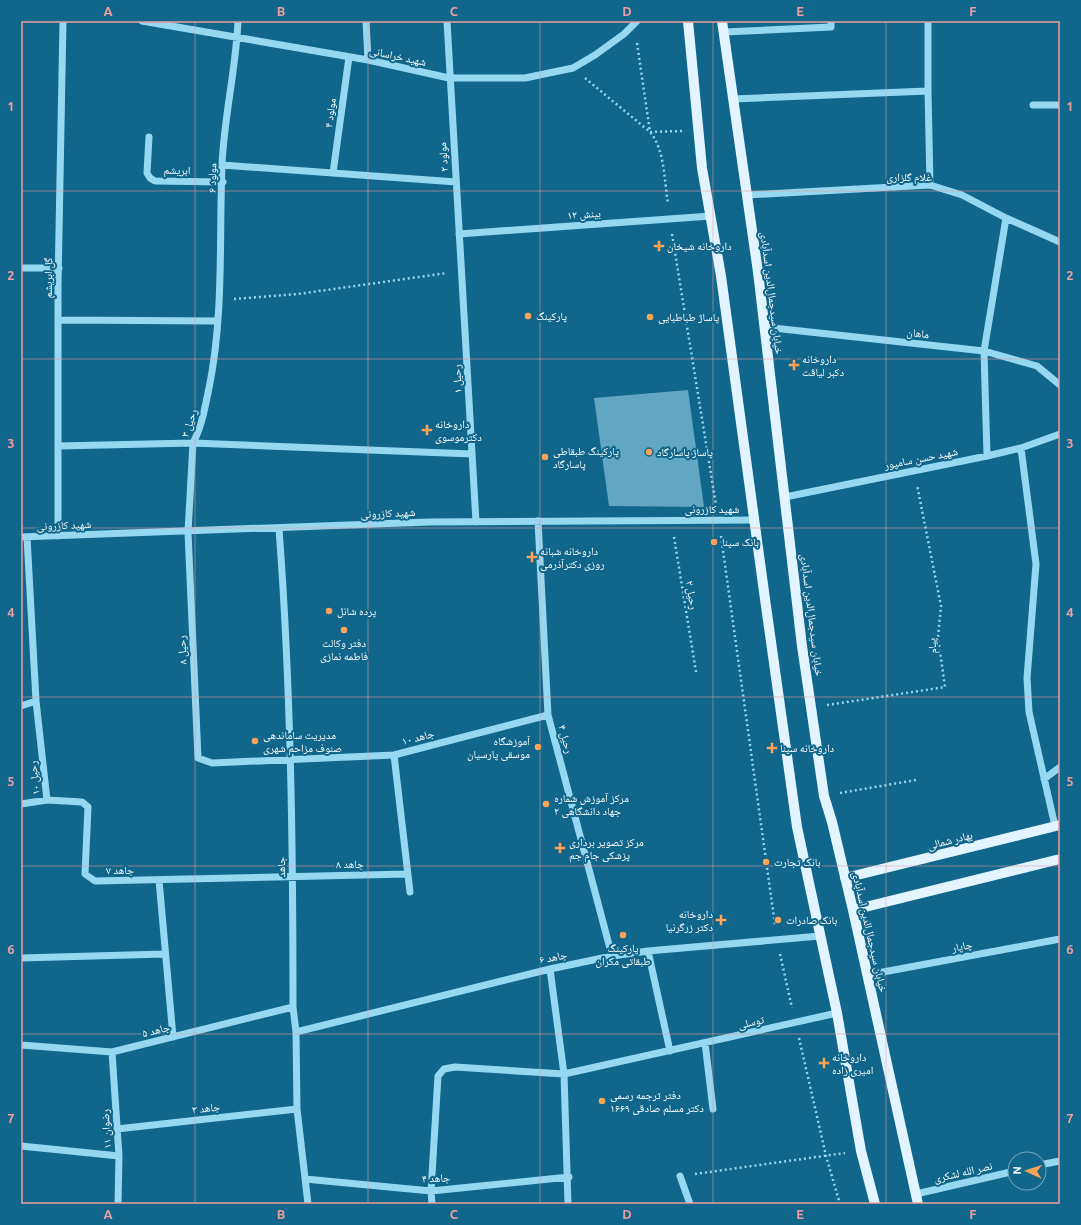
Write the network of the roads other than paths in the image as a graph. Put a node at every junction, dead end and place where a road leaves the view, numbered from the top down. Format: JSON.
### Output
{"nodes":[{"id":1,"x":63,"y":21,"type":"edge"},
{"id":2,"x":142,"y":21,"type":"edge"},
{"id":3,"x":238,"y":21,"type":"edge"},
{"id":4,"x":366,"y":21,"type":"edge"},
{"id":5,"x":447,"y":21,"type":"edge"},
{"id":6,"x":688,"y":21,"type":"edge"},
{"id":7,"x":722,"y":21,"type":"edge"},
{"id":8,"x":928,"y":21,"type":"edge"},
{"id":9,"x":636,"y":22,"type":"edge"},
{"id":10,"x":831,"y":24,"type":"edge"},
{"id":11,"x":724,"y":32,"type":"junction"},
{"id":12,"x":237,"y":37,"type":"junction"},
{"id":13,"x":348,"y":57,"type":"junction"},
{"id":14,"x":368,"y":60,"type":"junction"},
{"id":15,"x":450,"y":78,"type":"junction"},
{"id":16,"x":928,"y":91,"type":"junction"},
{"id":17,"x":733,"y":99,"type":"junction"},
{"id":18,"x":1033,"y":105,"type":"dead end"},
{"id":19,"x":1060,"y":105,"type":"edge"},
{"id":20,"x":149,"y":137,"type":"dead end"},
{"id":21,"x":222,"y":165,"type":"junction"},
{"id":22,"x":333,"y":173,"type":"junction"},
{"id":23,"x":223,"y":182,"type":"junction"},
{"id":24,"x":456,"y":182,"type":"junction"},
{"id":25,"x":930,"y":185,"type":"junction"},
{"id":26,"x":747,"y":195,"type":"junction"},
{"id":27,"x":711,"y":216,"type":"junction"},
{"id":28,"x":1006,"y":218,"type":"junction"},
{"id":29,"x":459,"y":234,"type":"junction"},
{"id":30,"x":1060,"y":242,"type":"edge"},
{"id":31,"x":21,"y":268,"type":"edge"},
{"id":32,"x":59,"y":268,"type":"junction"},
{"id":33,"x":58,"y":320,"type":"junction"},
{"id":34,"x":218,"y":321,"type":"junction"},
{"id":35,"x":764,"y":327,"type":"junction"},
{"id":36,"x":984,"y":351,"type":"junction"},
{"id":37,"x":1060,"y":385,"type":"edge"},
{"id":38,"x":1060,"y":434,"type":"edge"},
{"id":39,"x":193,"y":443,"type":"junction"},
{"id":40,"x":58,"y":446,"type":"junction"},
{"id":41,"x":1021,"y":448,"type":"junction"},
{"id":42,"x":472,"y":454,"type":"junction"},
{"id":43,"x":987,"y":456,"type":"junction"},
{"id":44,"x":785,"y":497,"type":"junction"},
{"id":45,"x":755,"y":520,"type":"junction"},
{"id":46,"x":538,"y":521,"type":"junction"},
{"id":47,"x":476,"y":522,"type":"junction"},
{"id":48,"x":279,"y":528,"type":"junction"},
{"id":49,"x":188,"y":532,"type":"junction"},
{"id":50,"x":58,"y":536,"type":"junction"},
{"id":51,"x":24,"y":537,"type":"edge"},
{"id":52,"x":36,"y":701,"type":"junction"},
{"id":53,"x":21,"y":706,"type":"edge"},
{"id":54,"x":548,"y":715,"type":"junction"},
{"id":55,"x":394,"y":755,"type":"junction"},
{"id":56,"x":290,"y":760,"type":"junction"},
{"id":57,"x":206,"y":762,"type":"joint"},
{"id":58,"x":1060,"y":767,"type":"edge"},
{"id":59,"x":1044,"y":779,"type":"junction"},
{"id":60,"x":47,"y":800,"type":"junction"},
{"id":61,"x":21,"y":804,"type":"edge"},
{"id":62,"x":1058,"y":826,"type":"edge"},
{"id":63,"x":1060,"y":859,"type":"edge"},
{"id":64,"x":407,"y":874,"type":"junction"},
{"id":65,"x":293,"y":876,"type":"junction"},
{"id":66,"x":845,"y":878,"type":"junction"},
{"id":67,"x":159,"y":880,"type":"junction"},
{"id":68,"x":410,"y":892,"type":"dead end"},
{"id":69,"x":853,"y":910,"type":"junction"},
{"id":70,"x":820,"y":936,"type":"junction"},
{"id":71,"x":1060,"y":940,"type":"edge"},
{"id":72,"x":648,"y":951,"type":"junction"},
{"id":73,"x":165,"y":954,"type":"junction"},
{"id":74,"x":612,"y":956,"type":"junction"},
{"id":75,"x":21,"y":958,"type":"edge"},
{"id":76,"x":550,"y":969,"type":"junction"},
{"id":77,"x":867,"y":975,"type":"junction"},
{"id":78,"x":293,"y":1008,"type":"junction"},
{"id":79,"x":837,"y":1014,"type":"junction"},
{"id":80,"x":296,"y":1032,"type":"junction"},
{"id":81,"x":173,"y":1037,"type":"junction"},
{"id":82,"x":705,"y":1044,"type":"junction"},
{"id":83,"x":21,"y":1045,"type":"edge"},
{"id":84,"x":670,"y":1051,"type":"junction"},
{"id":85,"x":112,"y":1052,"type":"junction"},
{"id":86,"x":564,"y":1074,"type":"junction"},
{"id":87,"x":297,"y":1109,"type":"junction"},
{"id":88,"x":713,"y":1109,"type":"dead end"},
{"id":89,"x":117,"y":1129,"type":"junction"},
{"id":90,"x":21,"y":1146,"type":"edge"},
{"id":91,"x":119,"y":1156,"type":"junction"},
{"id":92,"x":1060,"y":1161,"type":"edge"},
{"id":93,"x":1047,"y":1164,"type":"edge"},
{"id":94,"x":1007,"y":1173,"type":"edge"},
{"id":95,"x":680,"y":1176,"type":"road end"},
{"id":96,"x":568,"y":1177,"type":"junction"},
{"id":97,"x":305,"y":1179,"type":"junction"},
{"id":98,"x":431,"y":1191,"type":"junction"},
{"id":99,"x":917,"y":1199,"type":"edge"},
{"id":100,"x":118,"y":1204,"type":"edge"},
{"id":101,"x":308,"y":1204,"type":"edge"},
{"id":102,"x":432,"y":1204,"type":"edge"},
{"id":103,"x":568,"y":1204,"type":"edge"},
{"id":104,"x":690,"y":1204,"type":"edge"},
{"id":105,"x":875,"y":1204,"type":"edge"}],
"edges":[{"from":1,"to":32,"type":"street","name":"گل ابریشم"},
{"from":2,"to":12,"type":"street","name":"شهید خراسانی"},
{"from":3,"to":12,"type":"street","name":"مولود ۶"},
{"from":4,"to":14,"type":"street"},
{"from":5,"to":15,"type":"street","name":"مولود ۲"},
{"from":6,"to":27,"type":"main road"},
{"from":7,"to":11,"type":"main road","name":"خیابان سیدجمال‌الدین اسدآبادی"},
{"from":8,"to":16,"type":"street"},
{"from":9,"to":15,"type":"street","name":"شهید خراسانی"},
{"from":10,"to":11,"type":"street"},
{"from":11,"to":17,"type":"main road","name":"خیابان سیدجمال‌الدین اسدآبادی"},
{"from":12,"to":13,"type":"street","name":"شهید خراسانی"},
{"from":12,"to":21,"type":"street","name":"مولود ۶"},
{"from":13,"to":14,"type":"street","name":"شهید خراسانی"},
{"from":13,"to":22,"type":"street","name":"مولود ۴"},
{"from":14,"to":15,"type":"street","name":"شهید خراسانی"},
{"from":15,"to":24,"type":"street","name":"مولود ۲"},
{"from":16,"to":17,"type":"street"},
{"from":16,"to":25,"type":"street"},
{"from":17,"to":26,"type":"main road","name":"خیابان سیدجمال‌الدین اسدآبادی"},
{"from":18,"to":19,"type":"street"},
{"from":20,"to":23,"type":"street","name":"ابریشم"},
{"from":21,"to":22,"type":"street"},
{"from":21,"to":23,"type":"street","name":"مولود ۶"},
{"from":22,"to":24,"type":"street"},
{"from":23,"to":34,"type":"street","name":"مولود ۶"},
{"from":24,"to":29,"type":"street","name":"مولود ۲"},
{"from":25,"to":26,"type":"street","name":"غلام گلزاری"},
{"from":25,"to":28,"type":"street","name":"غلام گلزاری"},
{"from":26,"to":35,"type":"main road","name":"خیابان سیدجمال‌الدین اسدآبادی"},
{"from":27,"to":29,"type":"street","name":"بینش ۱۲"},
{"from":27,"to":45,"type":"main road"},
{"from":28,"to":30,"type":"street","name":"غلام گلزاری"},
{"from":28,"to":36,"type":"street"},
{"from":29,"to":42,"type":"street","name":"رحیل ۱"},
{"from":31,"to":32,"type":"street"},
{"from":32,"to":33,"type":"street","name":"گل ابریشم"},
{"from":33,"to":34,"type":"street"},
{"from":33,"to":40,"type":"street","name":"گل ابریشم"},
{"from":34,"to":39,"type":"street","name":"رحیل ۳"},
{"from":35,"to":36,"type":"street","name":"ماهان"},
{"from":35,"to":44,"type":"main road","name":"خیابان سیدجمال‌الدین اسدآبادی"},
{"from":36,"to":37,"type":"street","name":"ماهان"},
{"from":36,"to":43,"type":"street"},
{"from":38,"to":41,"type":"street","name":"شهید حسن سامپور"},
{"from":39,"to":40,"type":"street"},
{"from":39,"to":42,"type":"street"},
{"from":39,"to":49,"type":"street","name":"رحیل ۳"},
{"from":40,"to":50,"type":"street","name":"گل ابریشم"},
{"from":41,"to":43,"type":"street","name":"شهید حسن سامپور"},
{"from":41,"to":59,"type":"street"},
{"from":42,"to":47,"type":"street","name":"رحیل ۱"},
{"from":43,"to":44,"type":"street","name":"شهید حسن سامپور"},
{"from":44,"to":66,"type":"main road","name":"خیابان سیدجمال‌الدین اسدآبادی"},
{"from":45,"to":46,"type":"street","name":"شهید کازرونی"},
{"from":45,"to":70,"type":"main road"},
{"from":46,"to":47,"type":"street","name":"شهید کازرونی"},
{"from":46,"to":54,"type":"street","name":"رحیل ۴"},
{"from":47,"to":48,"type":"street","name":"شهید کازرونی"},
{"from":48,"to":49,"type":"street","name":"شهید کازرونی"},
{"from":48,"to":56,"type":"street","name":"جاهد"},
{"from":49,"to":50,"type":"street","name":"شهید کازرونی"},
{"from":49,"to":57,"type":"street","name":"رحیل ۸"},
{"from":50,"to":51,"type":"street","name":"شهید کازرونی"},
{"from":51,"to":52,"type":"street","name":"رحیل ۱۰"},
{"from":52,"to":53,"type":"street"},
{"from":52,"to":60,"type":"street","name":"رحیل ۱۰"},
{"from":54,"to":55,"type":"street","name":"جاهد ۱۰"},
{"from":54,"to":74,"type":"street","name":"رحیل ۴"},
{"from":55,"to":56,"type":"street","name":"جاهد ۱۰"},
{"from":55,"to":64,"type":"street"},
{"from":56,"to":57,"type":"street","name":"جاهد ۱۰"},
{"from":56,"to":65,"type":"street","name":"جاهد"},
{"from":58,"to":59,"type":"street"},
{"from":59,"to":62,"type":"street"},
{"from":60,"to":61,"type":"street","name":"جاهد ۷"},
{"from":60,"to":67,"type":"street","name":"جاهد ۷"},
{"from":62,"to":66,"type":"main road","name":"بهادر شمالی"},
{"from":63,"to":69,"type":"main road"},
{"from":64,"to":65,"type":"street","name":"جاهد ۸"},
{"from":64,"to":68,"type":"street"},
{"from":65,"to":67,"type":"street","name":"جاهد ۷"},
{"from":65,"to":78,"type":"street","name":"جاهد"},
{"from":66,"to":69,"type":"main road","name":"خیابان سیدجمال‌الدین اسدآبادی"},
{"from":67,"to":73,"type":"street"},
{"from":69,"to":77,"type":"main road","name":"خیابان سیدجمال‌الدین اسدآبادی"},
{"from":70,"to":72,"type":"street","name":"جاهد ۶"},
{"from":70,"to":79,"type":"main road"},
{"from":71,"to":77,"type":"street","name":"چاپار"},
{"from":72,"to":74,"type":"street","name":"جاهد ۶"},
{"from":72,"to":84,"type":"street"},
{"from":73,"to":75,"type":"street"},
{"from":73,"to":81,"type":"street"},
{"from":74,"to":76,"type":"street","name":"جاهد ۶"},
{"from":76,"to":80,"type":"street","name":"جاهد ۶"},
{"from":76,"to":86,"type":"street"},
{"from":77,"to":99,"type":"main road","name":"خیابان سیدجمال‌الدین اسدآبادی"},
{"from":78,"to":80,"type":"street","name":"جاهد"},
{"from":78,"to":81,"type":"street","name":"جاهد ۵"},
{"from":79,"to":82,"type":"street","name":"توسلی"},
{"from":79,"to":105,"type":"main road"},
{"from":80,"to":87,"type":"street","name":"جاهد"},
{"from":81,"to":85,"type":"street","name":"جاهد ۵"},
{"from":82,"to":84,"type":"street","name":"توسلی"},
{"from":82,"to":88,"type":"street"},
{"from":83,"to":85,"type":"street","name":"جاهد ۵"},
{"from":84,"to":86,"type":"street","name":"توسلی"},
{"from":85,"to":89,"type":"street","name":"رضوان ۱۱"},
{"from":86,"to":96,"type":"street"},
{"from":86,"to":98,"type":"street","name":"توسلی"},
{"from":87,"to":89,"type":"street","name":"جاهد ۳"},
{"from":87,"to":97,"type":"street","name":"جاهد"},
{"from":89,"to":91,"type":"street","name":"رضوان ۱۱"},
{"from":90,"to":91,"type":"street"},
{"from":91,"to":100,"type":"street","name":"رضوان ۱۱"},
{"from":92,"to":93,"type":"street"},
{"from":94,"to":99,"type":"street","name":"نصر الله لشکری"},
{"from":95,"to":104,"type":"street"},
{"from":96,"to":98,"type":"street","name":"جاهد ۴"},
{"from":96,"to":103,"type":"street"},
{"from":97,"to":98,"type":"street","name":"جاهد ۴"},
{"from":97,"to":101,"type":"street","name":"جاهد"},
{"from":98,"to":102,"type":"street"}]}
